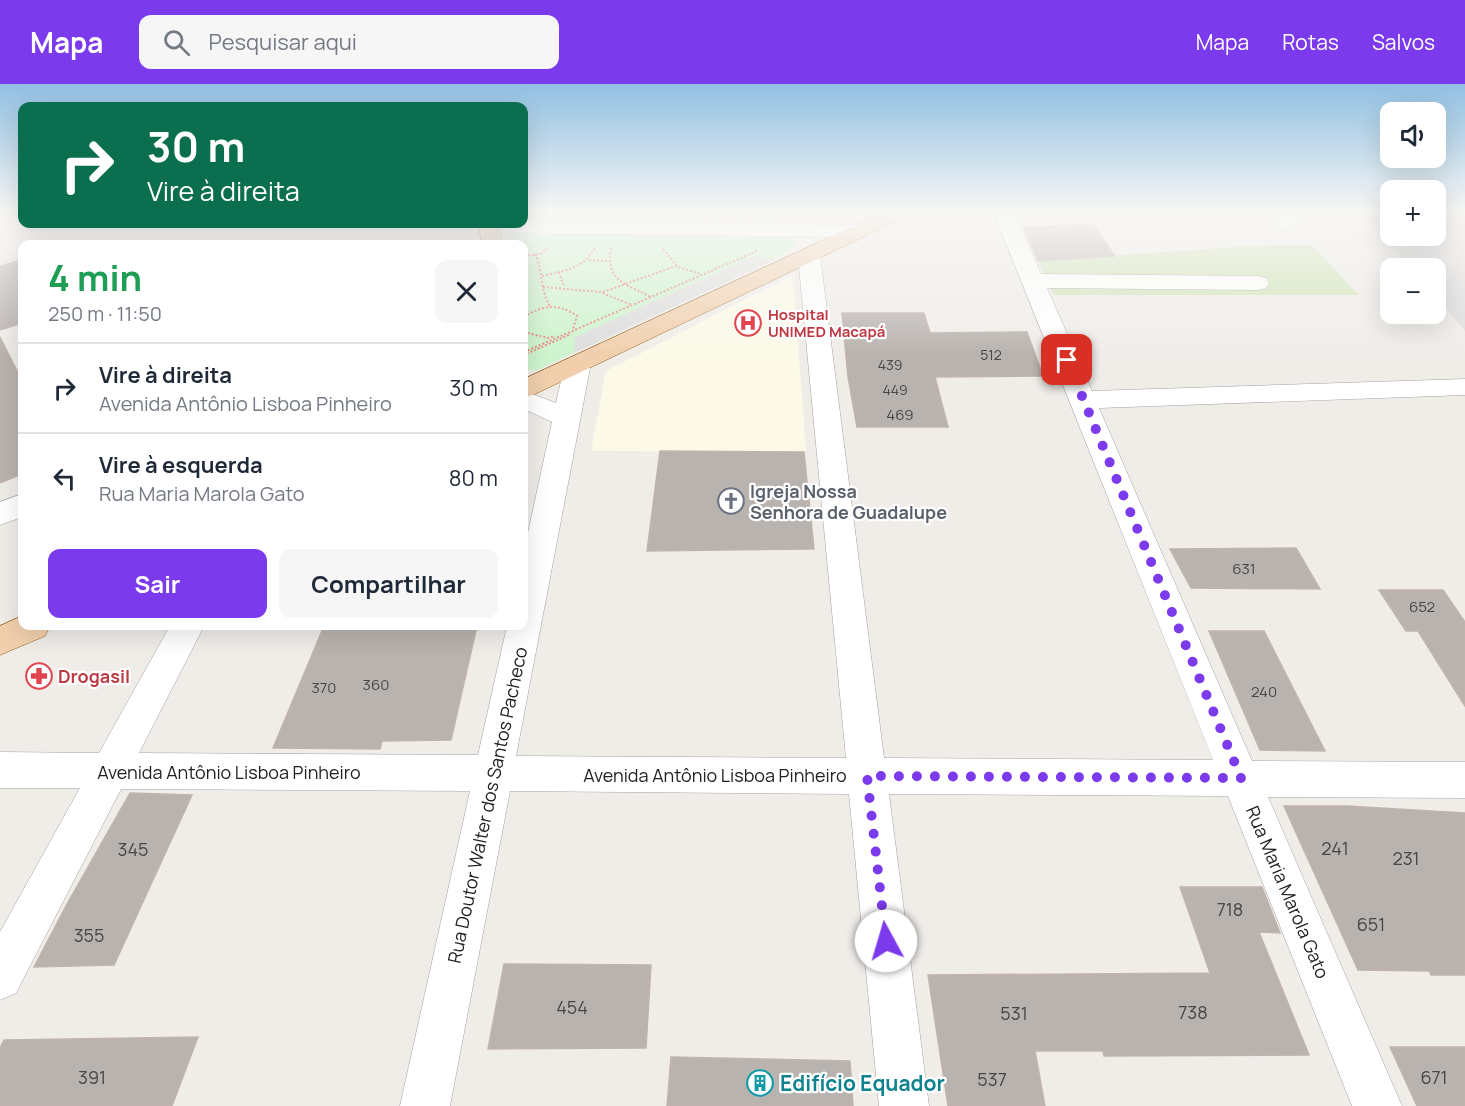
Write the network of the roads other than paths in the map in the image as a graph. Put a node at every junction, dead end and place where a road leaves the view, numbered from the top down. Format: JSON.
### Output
{"nodes":[{"id":1,"x":800,"y":261,"type":"edge"},
{"id":2,"x":811,"y":261,"type":"edge"},
{"id":3,"x":1025,"y":261,"type":"edge"},
{"id":4,"x":1034,"y":281,"type":"junction"},
{"id":5,"x":1258,"y":283,"type":"dead end"},
{"id":6,"x":578,"y":363,"type":"junction"},
{"id":7,"x":528,"y":387,"type":"edge"},
{"id":8,"x":1465,"y":387,"type":"edge"},
{"id":9,"x":1084,"y":399,"type":"junction"},
{"id":10,"x":528,"y":401,"type":"edge"},
{"id":11,"x":566,"y":418,"type":"junction"},
{"id":12,"x":18,"y":507,"type":"edge"},
{"id":13,"x":0,"y":514,"type":"edge"},
{"id":14,"x":528,"y":605,"type":"edge"},
{"id":15,"x":25,"y":630,"type":"edge"},
{"id":16,"x":185,"y":630,"type":"edge"},
{"id":17,"x":523,"y":630,"type":"edge"},
{"id":18,"x":0,"y":642,"type":"edge"},
{"id":19,"x":0,"y":770,"type":"edge"},
{"id":20,"x":110,"y":771,"type":"junction"},
{"id":21,"x":494,"y":773,"type":"junction"},
{"id":22,"x":867,"y":776,"type":"junction"},
{"id":23,"x":1241,"y":778,"type":"junction"},
{"id":24,"x":1465,"y":780,"type":"edge"},
{"id":25,"x":0,"y":977,"type":"edge"},
{"id":26,"x":425,"y":1106,"type":"edge"},
{"id":27,"x":904,"y":1106,"type":"edge"},
{"id":28,"x":1377,"y":1106,"type":"edge"}],
"edges":[{"from":1,"to":6,"type":"main road"},
{"from":2,"to":22,"type":"street"},
{"from":3,"to":4,"type":"street","name":"Rua Maria Marola Gato"},
{"from":4,"to":5,"type":"street"},
{"from":4,"to":9,"type":"street","name":"Rua Maria Marola Gato"},
{"from":6,"to":7,"type":"main road"},
{"from":6,"to":11,"type":"street","name":"Rua Doutor Walter dos Santos Pacheco"},
{"from":8,"to":9,"type":"street"},
{"from":9,"to":23,"type":"street","name":"Rua Maria Marola Gato"},
{"from":10,"to":11,"type":"street"},
{"from":11,"to":14,"type":"street","name":"Rua Doutor Walter dos Santos Pacheco"},
{"from":12,"to":13,"type":"street"},
{"from":15,"to":18,"type":"main road"},
{"from":16,"to":20,"type":"street"},
{"from":17,"to":21,"type":"street","name":"Rua Doutor Walter dos Santos Pacheco"},
{"from":19,"to":20,"type":"street","name":"Avenida Antônio Lisboa Pinheiro"},
{"from":20,"to":21,"type":"street","name":"Avenida Antônio Lisboa Pinheiro"},
{"from":20,"to":25,"type":"street"},
{"from":21,"to":22,"type":"street","name":"Avenida Antônio Lisboa Pinheiro"},
{"from":21,"to":26,"type":"street","name":"Rua Doutor Walter dos Santos Pacheco"},
{"from":22,"to":23,"type":"street","name":"Avenida Antônio Lisboa Pinheiro"},
{"from":22,"to":27,"type":"street"},
{"from":23,"to":24,"type":"street","name":"Avenida Antônio Lisboa Pinheiro"},
{"from":23,"to":28,"type":"street","name":"Rua Maria Marola Gato"}]}
